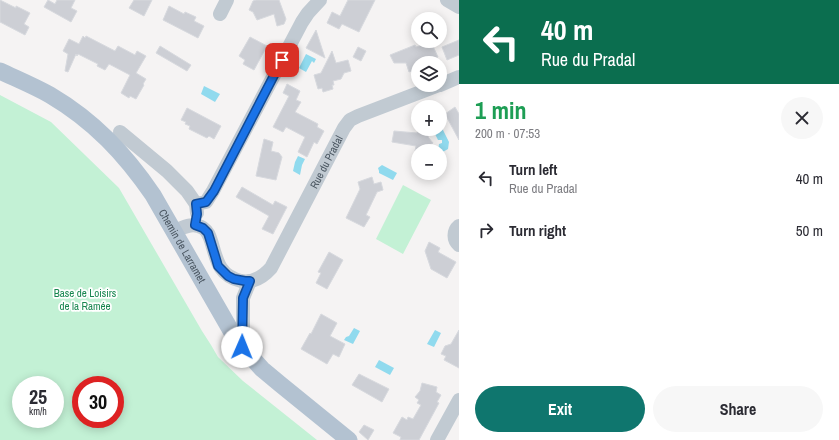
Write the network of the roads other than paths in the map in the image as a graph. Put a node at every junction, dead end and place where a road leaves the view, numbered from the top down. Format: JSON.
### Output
{"nodes":[{"id":1,"x":227,"y":0,"type":"edge"},
{"id":2,"x":320,"y":0,"type":"edge"},
{"id":3,"x":447,"y":0,"type":"edge"},
{"id":4,"x":459,"y":7,"type":"edge"},
{"id":5,"x":220,"y":14,"type":"dead end"},
{"id":6,"x":0,"y":71,"type":"edge"},
{"id":7,"x":459,"y":78,"type":"edge"},
{"id":8,"x":447,"y":82,"type":"edge"},
{"id":9,"x":421,"y":92,"type":"edge"},
{"id":10,"x":120,"y":132,"type":"dead end"},
{"id":11,"x":196,"y":204,"type":"junction"},
{"id":12,"x":195,"y":225,"type":"junction"},
{"id":13,"x":459,"y":226,"type":"edge"},
{"id":14,"x":174,"y":231,"type":"junction"},
{"id":15,"x":459,"y":245,"type":"edge"},
{"id":16,"x":250,"y":281,"type":"junction"},
{"id":17,"x":242,"y":347,"type":"junction"},
{"id":18,"x":459,"y":400,"type":"edge"},
{"id":19,"x":349,"y":440,"type":"edge"},
{"id":20,"x":437,"y":440,"type":"edge"}],
"edges":[{"from":1,"to":5,"type":"street"},
{"from":2,"to":11,"type":"street"},
{"from":3,"to":4,"type":"street"},
{"from":6,"to":14,"type":"main road","name":"Chemin de Larramet"},
{"from":7,"to":8,"type":"street","name":"Rue du Pradal"},
{"from":9,"to":16,"type":"street","name":"Rue du Pradal"},
{"from":10,"to":11,"type":"street"},
{"from":11,"to":12,"type":"street"},
{"from":12,"to":14,"type":"street"},
{"from":12,"to":16,"type":"street"},
{"from":13,"to":15,"type":"street"},
{"from":14,"to":17,"type":"main road","name":"Chemin de Larramet"},
{"from":16,"to":17,"type":"street"},
{"from":17,"to":19,"type":"main road","name":"Chemin de Larramet"},
{"from":18,"to":20,"type":"street"}]}
